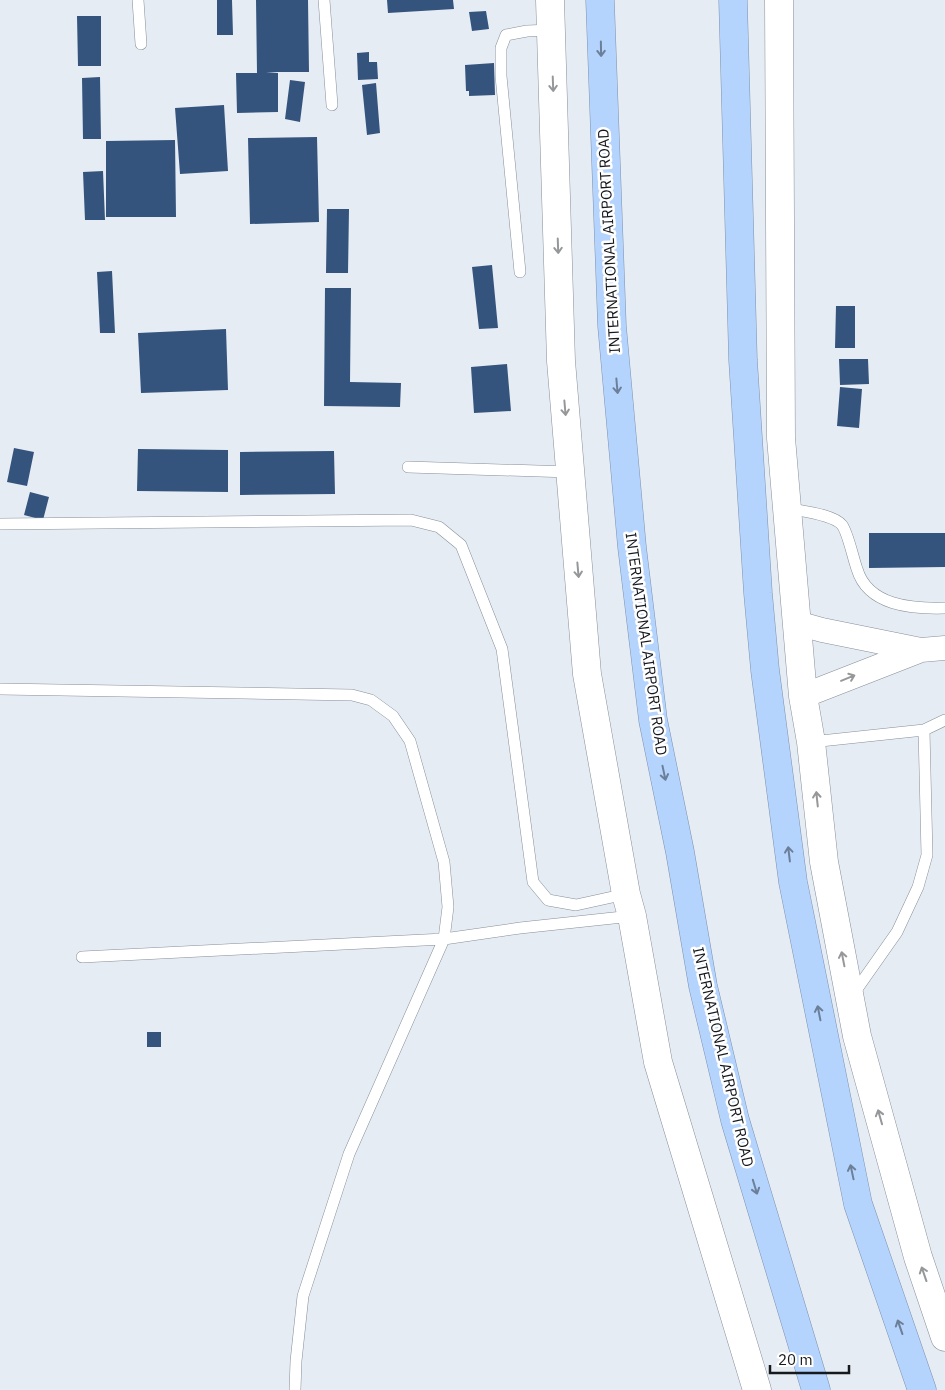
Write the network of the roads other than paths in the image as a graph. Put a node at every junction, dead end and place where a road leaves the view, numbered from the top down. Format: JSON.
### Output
{"nodes":[{"id":1,"x":138,"y":0,"type":"edge"},
{"id":2,"x":324,"y":0,"type":"edge"},
{"id":3,"x":550,"y":0,"type":"edge"},
{"id":4,"x":600,"y":0,"type":"edge"},
{"id":5,"x":733,"y":0,"type":"edge"},
{"id":6,"x":779,"y":0,"type":"edge"},
{"id":7,"x":551,"y":30,"type":"junction"},
{"id":8,"x":140,"y":44,"type":"dead end"},
{"id":9,"x":332,"y":105,"type":"dead end"},
{"id":10,"x":520,"y":272,"type":"dead end"},
{"id":11,"x":408,"y":467,"type":"dead end"},
{"id":12,"x":570,"y":472,"type":"junction"},
{"id":13,"x":787,"y":508,"type":"junction"},
{"id":14,"x":0,"y":524,"type":"edge"},
{"id":15,"x":945,"y":608,"type":"edge"},
{"id":16,"x":797,"y":623,"type":"junction"},
{"id":17,"x":945,"y":648,"type":"edge"},
{"id":18,"x":921,"y":650,"type":"junction"},
{"id":19,"x":0,"y":689,"type":"edge"},
{"id":20,"x":803,"y":696,"type":"junction"},
{"id":21,"x":945,"y":720,"type":"edge"},
{"id":22,"x":924,"y":730,"type":"junction"},
{"id":23,"x":811,"y":742,"type":"junction"},
{"id":24,"x":629,"y":905,"type":"junction"},
{"id":25,"x":444,"y":939,"type":"junction"},
{"id":26,"x":82,"y":957,"type":"dead end"},
{"id":27,"x":850,"y":999,"type":"junction"},
{"id":28,"x":945,"y":1336,"type":"edge"},
{"id":29,"x":296,"y":1390,"type":"edge"},
{"id":30,"x":757,"y":1390,"type":"edge"},
{"id":31,"x":816,"y":1390,"type":"edge"},
{"id":32,"x":922,"y":1390,"type":"edge"}],
"edges":[{"from":1,"to":8,"type":"lane"},
{"from":2,"to":9,"type":"lane"},
{"from":3,"to":7,"type":"main road"},
{"from":4,"to":31,"type":"highway","name":"INTERNATIONAL AIRPORT ROAD","one_way":true},
{"from":32,"to":5,"type":"highway","one_way":true},
{"from":6,"to":13,"type":"main road"},
{"from":7,"to":10,"type":"lane"},
{"from":7,"to":12,"type":"main road","one_way":true},
{"from":11,"to":12,"type":"lane"},
{"from":12,"to":24,"type":"main road","one_way":true},
{"from":13,"to":15,"type":"lane"},
{"from":13,"to":16,"type":"main road"},
{"from":14,"to":24,"type":"lane"},
{"from":16,"to":18,"type":"street"},
{"from":16,"to":20,"type":"main road"},
{"from":17,"to":18,"type":"street"},
{"from":20,"to":18,"type":"street","one_way":true},
{"from":19,"to":25,"type":"lane"},
{"from":20,"to":23,"type":"main road"},
{"from":21,"to":22,"type":"lane"},
{"from":22,"to":23,"type":"lane"},
{"from":22,"to":27,"type":"lane"},
{"from":27,"to":23,"type":"main road","one_way":true},
{"from":24,"to":25,"type":"lane"},
{"from":24,"to":30,"type":"main road"},
{"from":25,"to":26,"type":"lane"},
{"from":25,"to":29,"type":"lane"},
{"from":28,"to":27,"type":"main road","one_way":true}]}
